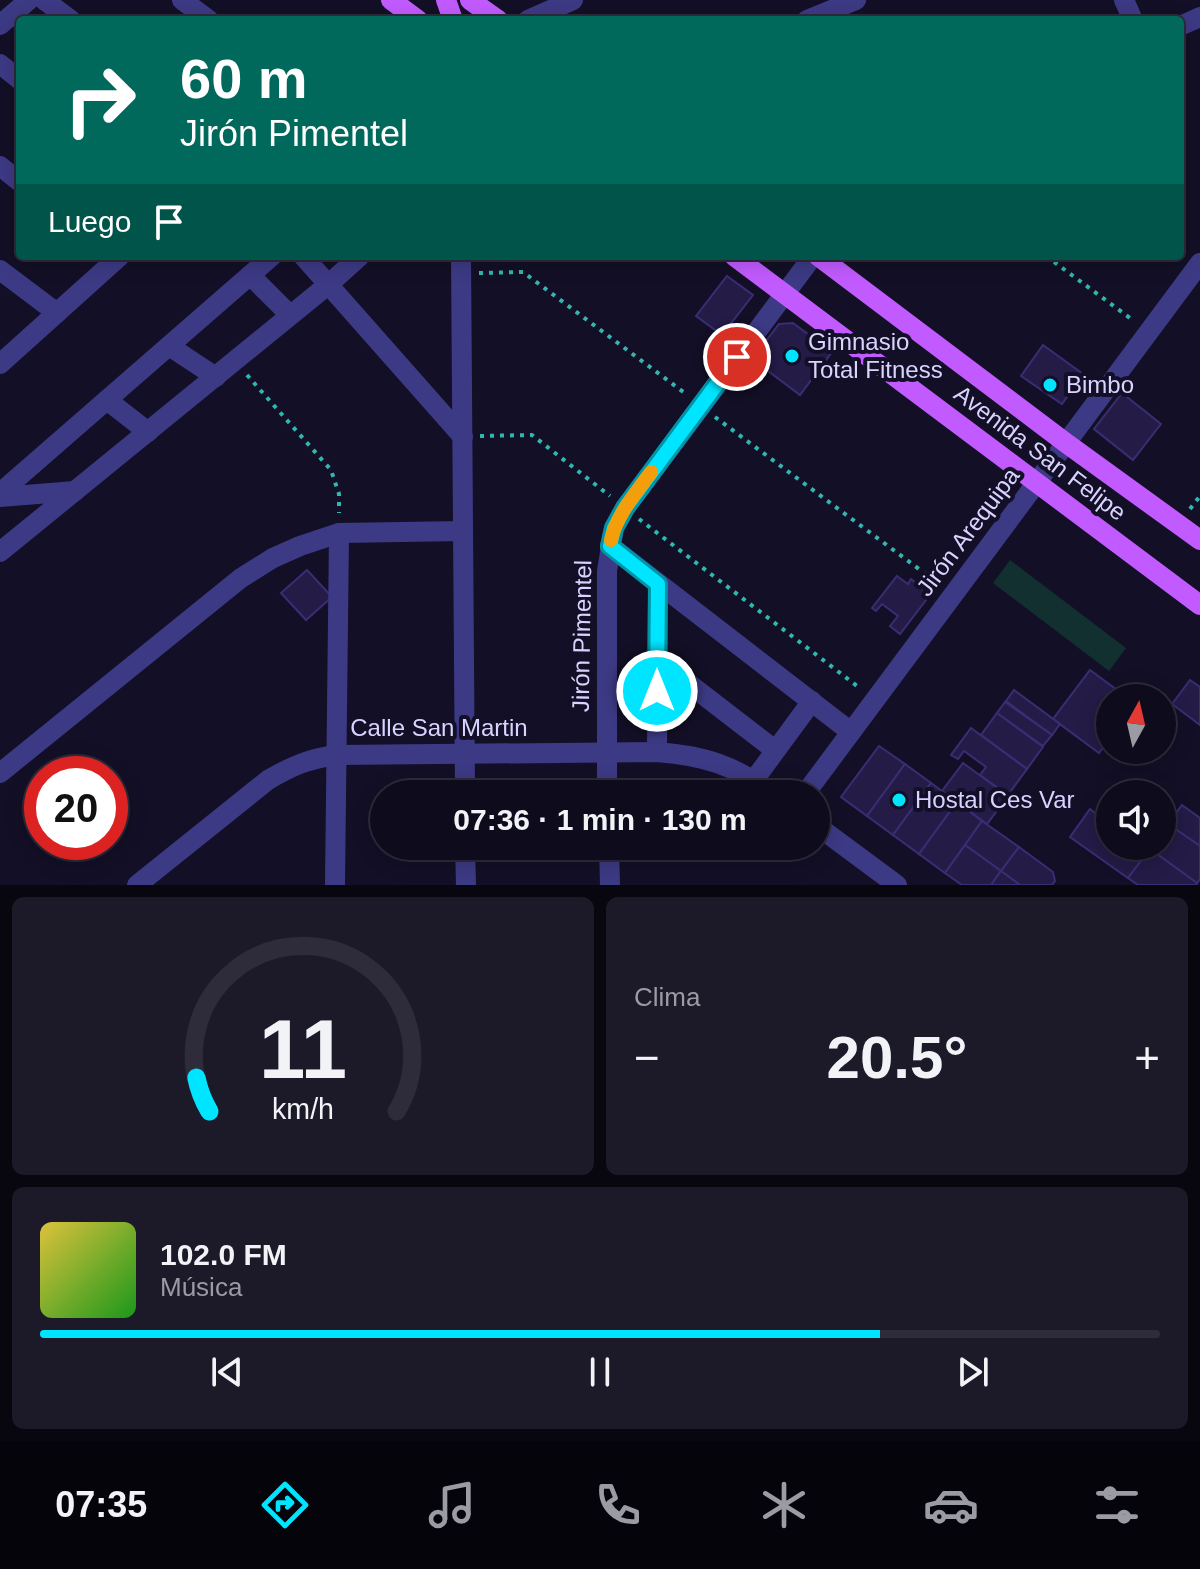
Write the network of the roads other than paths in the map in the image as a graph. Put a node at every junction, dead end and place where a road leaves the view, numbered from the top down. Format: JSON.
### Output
{"nodes":[{"id":1,"x":44,"y":0,"type":"edge"},
{"id":2,"x":182,"y":0,"type":"edge"},
{"id":3,"x":391,"y":0,"type":"edge"},
{"id":4,"x":470,"y":0,"type":"edge"},
{"id":5,"x":573,"y":0,"type":"edge"},
{"id":6,"x":856,"y":0,"type":"edge"},
{"id":7,"x":66,"y":16,"type":"edge"},
{"id":8,"x":204,"y":16,"type":"edge"},
{"id":9,"x":413,"y":16,"type":"edge"},
{"id":10,"x":492,"y":16,"type":"edge"},
{"id":11,"x":537,"y":16,"type":"edge"},
{"id":12,"x":817,"y":16,"type":"edge"},
{"id":13,"x":0,"y":64,"type":"edge"},
{"id":14,"x":16,"y":77,"type":"edge"},
{"id":15,"x":0,"y":166,"type":"edge"},
{"id":16,"x":16,"y":179,"type":"edge"},
{"id":17,"x":114,"y":260,"type":"edge"},
{"id":18,"x":267,"y":260,"type":"edge"},
{"id":19,"x":307,"y":260,"type":"edge"},
{"id":20,"x":356,"y":260,"type":"edge"},
{"id":21,"x":739,"y":260,"type":"edge"},
{"id":22,"x":813,"y":260,"type":"edge"},
{"id":23,"x":821,"y":260,"type":"edge"},
{"id":24,"x":1200,"y":263,"type":"edge"},
{"id":25,"x":461,"y":264,"type":"edge"},
{"id":26,"x":0,"y":270,"type":"edge"},
{"id":27,"x":250,"y":275,"type":"junction"},
{"id":28,"x":329,"y":284,"type":"junction"},
{"id":29,"x":784,"y":294,"type":"junction"},
{"id":30,"x":57,"y":313,"type":"junction"},
{"id":31,"x":290,"y":315,"type":"junction"},
{"id":32,"x":169,"y":346,"type":"junction"},
{"id":33,"x":0,"y":364,"type":"edge"},
{"id":34,"x":216,"y":377,"type":"junction"},
{"id":35,"x":107,"y":400,"type":"junction"},
{"id":36,"x":148,"y":432,"type":"junction"},
{"id":37,"x":463,"y":437,"type":"junction"},
{"id":38,"x":1066,"y":443,"type":"junction"},
{"id":39,"x":1037,"y":483,"type":"junction"},
{"id":40,"x":75,"y":491,"type":"junction"},
{"id":41,"x":0,"y":495,"type":"edge"},
{"id":42,"x":463,"y":531,"type":"junction"},
{"id":43,"x":339,"y":533,"type":"junction"},
{"id":44,"x":1200,"y":540,"type":"edge"},
{"id":45,"x":610,"y":546,"type":"junction"},
{"id":46,"x":1,"y":551,"type":"edge"},
{"id":47,"x":658,"y":584,"type":"junction"},
{"id":48,"x":1200,"y":605,"type":"edge"},
{"id":49,"x":658,"y":660,"type":"junction"},
{"id":50,"x":812,"y":701,"type":"junction"},
{"id":51,"x":851,"y":732,"type":"junction"},
{"id":52,"x":775,"y":750,"type":"junction"},
{"id":53,"x":657,"y":752,"type":"junction"},
{"id":54,"x":605,"y":753,"type":"junction"},
{"id":55,"x":465,"y":754,"type":"junction"},
{"id":56,"x":336,"y":755,"type":"junction"},
{"id":57,"x":0,"y":773,"type":"edge"},
{"id":58,"x":465,"y":780,"type":"edge"},
{"id":59,"x":606,"y":780,"type":"edge"},
{"id":60,"x":754,"y":780,"type":"joint"},
{"id":61,"x":815,"y":780,"type":"edge"},
{"id":62,"x":830,"y":835,"type":"edge"},
{"id":63,"x":465,"y":860,"type":"edge"},
{"id":64,"x":609,"y":860,"type":"edge"},
{"id":65,"x":137,"y":885,"type":"edge"},
{"id":66,"x":335,"y":885,"type":"edge"},
{"id":67,"x":466,"y":885,"type":"edge"},
{"id":68,"x":610,"y":885,"type":"edge"},
{"id":69,"x":897,"y":885,"type":"edge"}],
"edges":[{"from":1,"to":7,"type":"street"},
{"from":2,"to":8,"type":"street"},
{"from":3,"to":9,"type":"main road"},
{"from":4,"to":10,"type":"main road"},
{"from":5,"to":11,"type":"street"},
{"from":6,"to":12,"type":"street"},
{"from":13,"to":14,"type":"street"},
{"from":15,"to":16,"type":"street"},
{"from":17,"to":30,"type":"street"},
{"from":18,"to":27,"type":"street"},
{"from":19,"to":28,"type":"street"},
{"from":20,"to":28,"type":"street"},
{"from":21,"to":29,"type":"main road","name":"Avenida San Felipe"},
{"from":22,"to":29,"type":"street","name":"Jirón Pimentel"},
{"from":23,"to":38,"type":"main road","name":"Avenida San Felipe"},
{"from":24,"to":38,"type":"street","name":"Jirón Arequipa"},
{"from":25,"to":37,"type":"street"},
{"from":26,"to":30,"type":"street"},
{"from":27,"to":31,"type":"street"},
{"from":27,"to":32,"type":"street"},
{"from":28,"to":31,"type":"street"},
{"from":28,"to":37,"type":"street"},
{"from":29,"to":39,"type":"main road","name":"Avenida San Felipe"},
{"from":29,"to":45,"type":"street","name":"Jirón Pimentel"},
{"from":30,"to":33,"type":"street"},
{"from":31,"to":34,"type":"street"},
{"from":32,"to":34,"type":"street"},
{"from":32,"to":35,"type":"street"},
{"from":34,"to":36,"type":"street"},
{"from":35,"to":36,"type":"street"},
{"from":35,"to":41,"type":"street"},
{"from":36,"to":40,"type":"street"},
{"from":37,"to":42,"type":"street"},
{"from":38,"to":39,"type":"street","name":"Jirón Arequipa"},
{"from":38,"to":44,"type":"main road","name":"Avenida San Felipe"},
{"from":39,"to":48,"type":"main road","name":"Avenida San Felipe"},
{"from":39,"to":51,"type":"street","name":"Jirón Arequipa"},
{"from":40,"to":41,"type":"street"},
{"from":40,"to":46,"type":"street"},
{"from":42,"to":43,"type":"street"},
{"from":42,"to":55,"type":"street"},
{"from":43,"to":56,"type":"street"},
{"from":43,"to":57,"type":"street"},
{"from":45,"to":47,"type":"street"},
{"from":45,"to":54,"type":"street","name":"Jirón Pimentel"},
{"from":47,"to":49,"type":"street"},
{"from":47,"to":50,"type":"street"},
{"from":49,"to":52,"type":"street"},
{"from":49,"to":53,"type":"street"},
{"from":50,"to":51,"type":"street"},
{"from":50,"to":52,"type":"street"},
{"from":51,"to":61,"type":"street","name":"Jirón Arequipa"},
{"from":52,"to":60,"type":"street"},
{"from":53,"to":54,"type":"street","name":"Calle San Martin"},
{"from":53,"to":60,"type":"street","name":"Calle San Martin"},
{"from":54,"to":55,"type":"street","name":"Calle San Martin"},
{"from":54,"to":59,"type":"street","name":"Jirón Pimentel"},
{"from":55,"to":56,"type":"street","name":"Calle San Martin"},
{"from":55,"to":58,"type":"street"},
{"from":56,"to":65,"type":"street","name":"Calle San Martin"},
{"from":56,"to":66,"type":"street"},
{"from":62,"to":69,"type":"street"},
{"from":63,"to":67,"type":"street"},
{"from":64,"to":68,"type":"street"}]}
